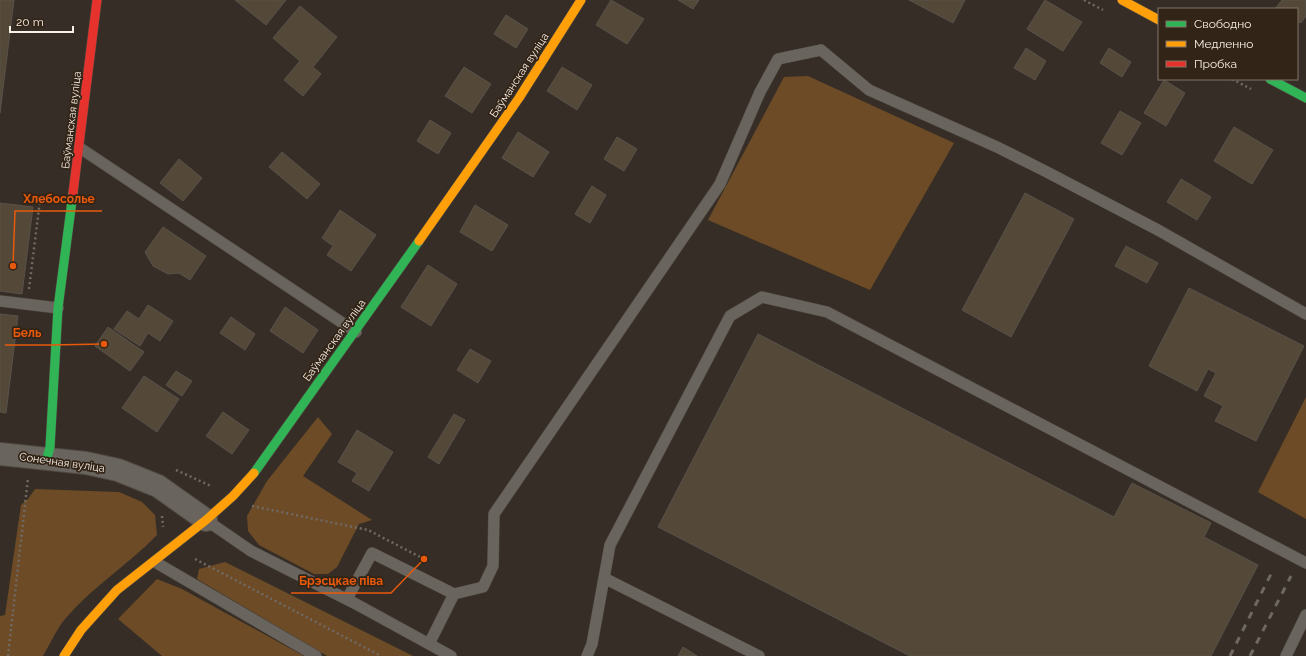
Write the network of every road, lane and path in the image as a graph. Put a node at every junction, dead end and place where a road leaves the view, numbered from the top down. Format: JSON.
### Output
{"nodes":[{"id":1,"x":97,"y":0,"type":"edge"},
{"id":2,"x":581,"y":0,"type":"edge"},
{"id":3,"x":1122,"y":0,"type":"edge"},
{"id":4,"x":1158,"y":19,"type":"edge"},
{"id":5,"x":1272,"y":80,"type":"edge"},
{"id":6,"x":1306,"y":98,"type":"edge"},
{"id":7,"x":80,"y":148,"type":"junction"},
{"id":8,"x":40,"y":200,"type":"dead end"},
{"id":9,"x":0,"y":301,"type":"edge"},
{"id":10,"x":28,"y":304,"type":"junction"},
{"id":11,"x":58,"y":308,"type":"junction"},
{"id":12,"x":1306,"y":314,"type":"edge"},
{"id":13,"x":356,"y":332,"type":"junction"},
{"id":14,"x":0,"y":454,"type":"edge"},
{"id":15,"x":47,"y":458,"type":"junction"},
{"id":16,"x":35,"y":476,"type":"dead end"},
{"id":17,"x":160,"y":512,"type":"dead end"},
{"id":18,"x":206,"y":520,"type":"junction"},
{"id":19,"x":163,"y":529,"type":"dead end"},
{"id":20,"x":195,"y":559,"type":"dead end"},
{"id":21,"x":155,"y":562,"type":"junction"},
{"id":22,"x":1306,"y":563,"type":"edge"},
{"id":23,"x":604,"y":578,"type":"junction"},
{"id":24,"x":454,"y":594,"type":"junction"},
{"id":25,"x":347,"y":599,"type":"junction"},
{"id":26,"x":1306,"y":616,"type":"edge"},
{"id":27,"x":429,"y":644,"type":"junction"},
{"id":28,"x":8,"y":656,"type":"edge"},
{"id":29,"x":64,"y":656,"type":"edge"},
{"id":30,"x":316,"y":656,"type":"edge"},
{"id":31,"x":381,"y":656,"type":"edge"},
{"id":32,"x":451,"y":656,"type":"edge"},
{"id":33,"x":587,"y":656,"type":"edge"},
{"id":34,"x":759,"y":656,"type":"edge"},
{"id":35,"x":1286,"y":656,"type":"edge"}],
"edges":[{"from":1,"to":7,"type":"street","name":"Баўманская вуліца"},
{"from":2,"to":13,"type":"street","name":"Баўманская вуліца"},
{"from":3,"to":4,"type":"street"},
{"from":5,"to":6,"type":"street"},
{"from":7,"to":11,"type":"street","name":"Баўманская вуліца"},
{"from":7,"to":13,"type":"lane"},
{"from":8,"to":10,"type":"path"},
{"from":9,"to":10,"type":"lane"},
{"from":10,"to":11,"type":"lane"},
{"from":11,"to":15,"type":"street","name":"Баўманская вуліца"},
{"from":12,"to":24,"type":"lane"},
{"from":13,"to":18,"type":"street","name":"Баўманская вуліца"},
{"from":14,"to":15,"type":"street","name":"Сонечная вуліца"},
{"from":15,"to":18,"type":"street","name":"Сонечная вуліца"},
{"from":16,"to":28,"type":"path"},
{"from":17,"to":19,"type":"path"},
{"from":18,"to":21,"type":"street","name":"Баўманская вуліца"},
{"from":18,"to":25,"type":"lane"},
{"from":20,"to":31,"type":"path"},
{"from":21,"to":29,"type":"street","name":"Баўманская вуліца"},
{"from":21,"to":30,"type":"lane"},
{"from":22,"to":23,"type":"lane"},
{"from":23,"to":33,"type":"lane"},
{"from":23,"to":34,"type":"lane"},
{"from":24,"to":25,"type":"lane"},
{"from":24,"to":27,"type":"lane"},
{"from":25,"to":27,"type":"lane"},
{"from":26,"to":35,"type":"lane"},
{"from":27,"to":32,"type":"lane"}]}
